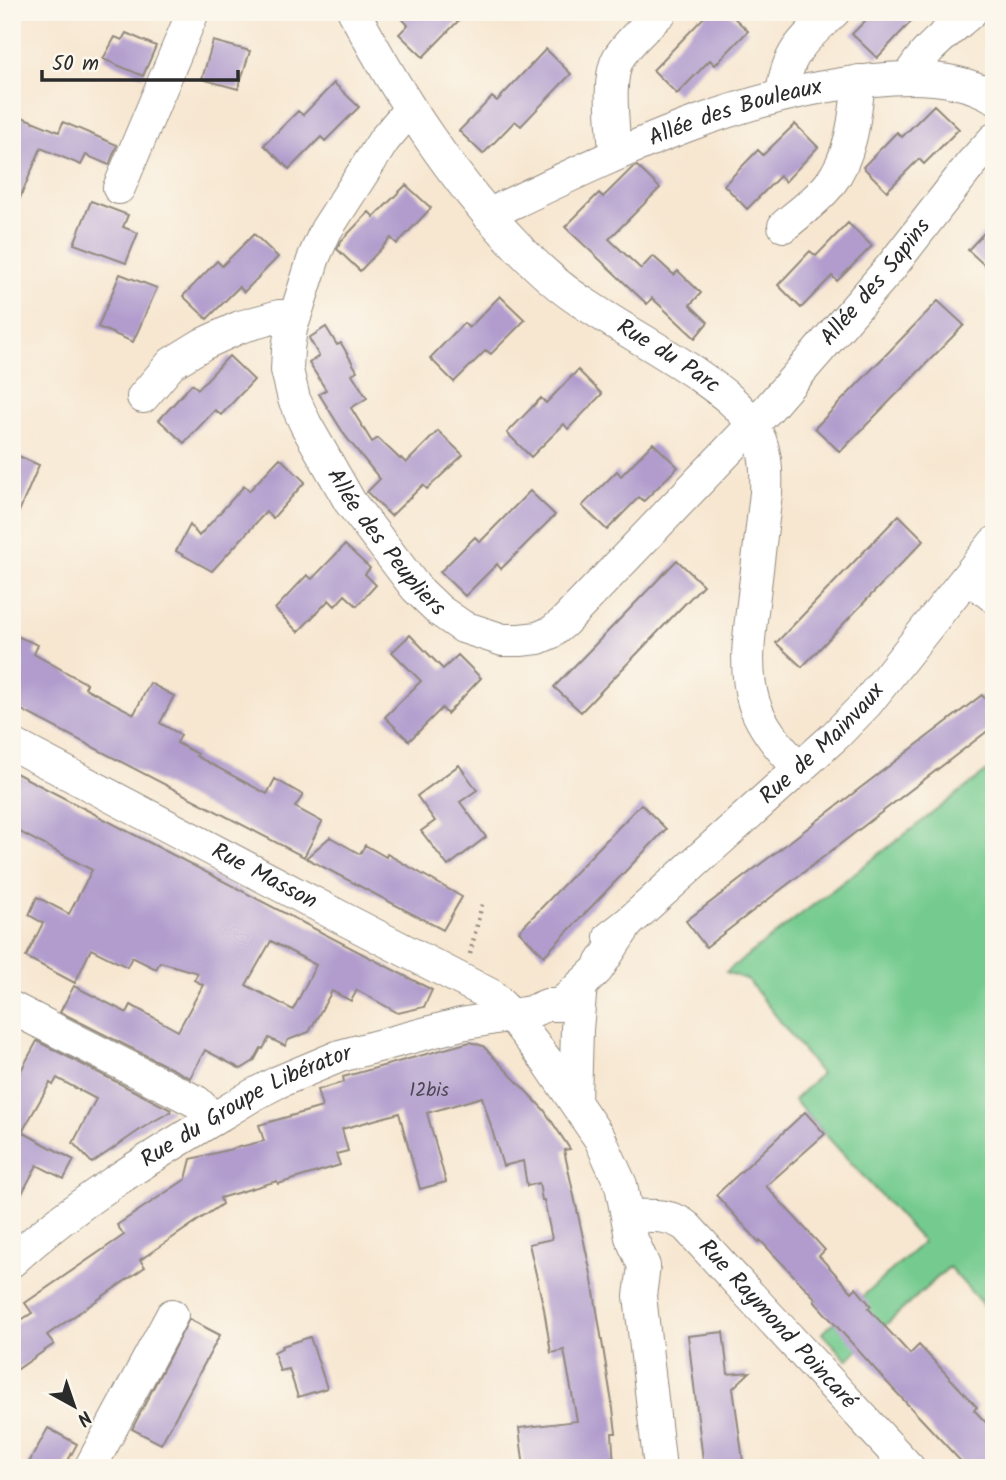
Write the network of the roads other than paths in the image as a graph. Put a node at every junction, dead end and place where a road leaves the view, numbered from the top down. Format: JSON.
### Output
{"nodes":[{"id":1,"x":193,"y":12,"type":"edge"},
{"id":2,"x":354,"y":12,"type":"edge"},
{"id":3,"x":660,"y":12,"type":"edge"},
{"id":4,"x":834,"y":12,"type":"edge"},
{"id":5,"x":971,"y":12,"type":"edge"},
{"id":6,"x":908,"y":78,"type":"junction"},
{"id":7,"x":859,"y":81,"type":"junction"},
{"id":8,"x":782,"y":95,"type":"junction"},
{"id":9,"x":994,"y":97,"type":"edge"},
{"id":10,"x":410,"y":109,"type":"junction"},
{"id":11,"x":994,"y":139,"type":"edge"},
{"id":12,"x":615,"y":154,"type":"junction"},
{"id":13,"x":120,"y":188,"type":"dead end"},
{"id":14,"x":489,"y":216,"type":"junction"},
{"id":15,"x":784,"y":226,"type":"dead end"},
{"id":16,"x":295,"y":317,"type":"junction"},
{"id":17,"x":143,"y":397,"type":"dead end"},
{"id":18,"x":753,"y":425,"type":"junction"},
{"id":19,"x":994,"y":543,"type":"edge"},
{"id":20,"x":968,"y":577,"type":"junction"},
{"id":21,"x":994,"y":597,"type":"edge"},
{"id":22,"x":12,"y":744,"type":"edge"},
{"id":23,"x":800,"y":769,"type":"junction"},
{"id":24,"x":627,"y":924,"type":"junction"},
{"id":25,"x":580,"y":985,"type":"junction"},
{"id":26,"x":547,"y":1005,"type":"junction"},
{"id":27,"x":12,"y":1008,"type":"edge"},
{"id":28,"x":511,"y":1015,"type":"junction"},
{"id":29,"x":575,"y":1101,"type":"junction"},
{"id":30,"x":214,"y":1119,"type":"junction"},
{"id":31,"x":629,"y":1226,"type":"junction"},
{"id":32,"x":12,"y":1261,"type":"edge"},
{"id":33,"x":172,"y":1315,"type":"dead end"},
{"id":34,"x":90,"y":1468,"type":"edge"},
{"id":35,"x":660,"y":1468,"type":"edge"},
{"id":36,"x":909,"y":1468,"type":"edge"}],
"edges":[{"from":1,"to":13,"type":"street"},
{"from":2,"to":10,"type":"street","name":"Rue du Parc"},
{"from":3,"to":12,"type":"street"},
{"from":4,"to":8,"type":"street"},
{"from":5,"to":6,"type":"street"},
{"from":6,"to":7,"type":"street","name":"Allée des Bouleaux"},
{"from":6,"to":9,"type":"street","name":"Allée des Bouleaux"},
{"from":7,"to":8,"type":"street","name":"Allée des Bouleaux"},
{"from":7,"to":15,"type":"street"},
{"from":8,"to":12,"type":"street","name":"Allée des Bouleaux"},
{"from":10,"to":14,"type":"street","name":"Rue du Parc"},
{"from":10,"to":16,"type":"street","name":"Allée des Peupliers"},
{"from":11,"to":18,"type":"street","name":"Allée des Sapins"},
{"from":12,"to":14,"type":"street","name":"Allée des Bouleaux"},
{"from":14,"to":18,"type":"street","name":"Rue du Parc"},
{"from":16,"to":17,"type":"street"},
{"from":16,"to":18,"type":"street","name":"Allée des Peupliers"},
{"from":18,"to":23,"type":"street","name":"Rue du Parc"},
{"from":19,"to":20,"type":"street","name":"Rue de Mainvaux"},
{"from":20,"to":21,"type":"street"},
{"from":20,"to":23,"type":"street","name":"Rue de Mainvaux"},
{"from":22,"to":28,"type":"street","name":"Rue Masson"},
{"from":23,"to":24,"type":"street","name":"Rue de Mainvaux"},
{"from":24,"to":25,"type":"street","name":"Rue de Mainvaux"},
{"from":24,"to":26,"type":"street","name":"Rue de Mainvaux"},
{"from":25,"to":26,"type":"street","name":"Rue de Mainvaux"},
{"from":25,"to":29,"type":"street"},
{"from":26,"to":28,"type":"street","name":"Rue de Mainvaux"},
{"from":27,"to":30,"type":"street"},
{"from":28,"to":29,"type":"street","name":"Rue Masson"},
{"from":28,"to":30,"type":"street","name":"Rue du Groupe Libérator"},
{"from":29,"to":31,"type":"street","name":"Rue Masson"},
{"from":30,"to":32,"type":"street","name":"Rue du Groupe Libérator"},
{"from":31,"to":35,"type":"street","name":"Rue Masson"},
{"from":31,"to":36,"type":"street","name":"Rue Raymond Poincaré"},
{"from":33,"to":34,"type":"street"}]}
